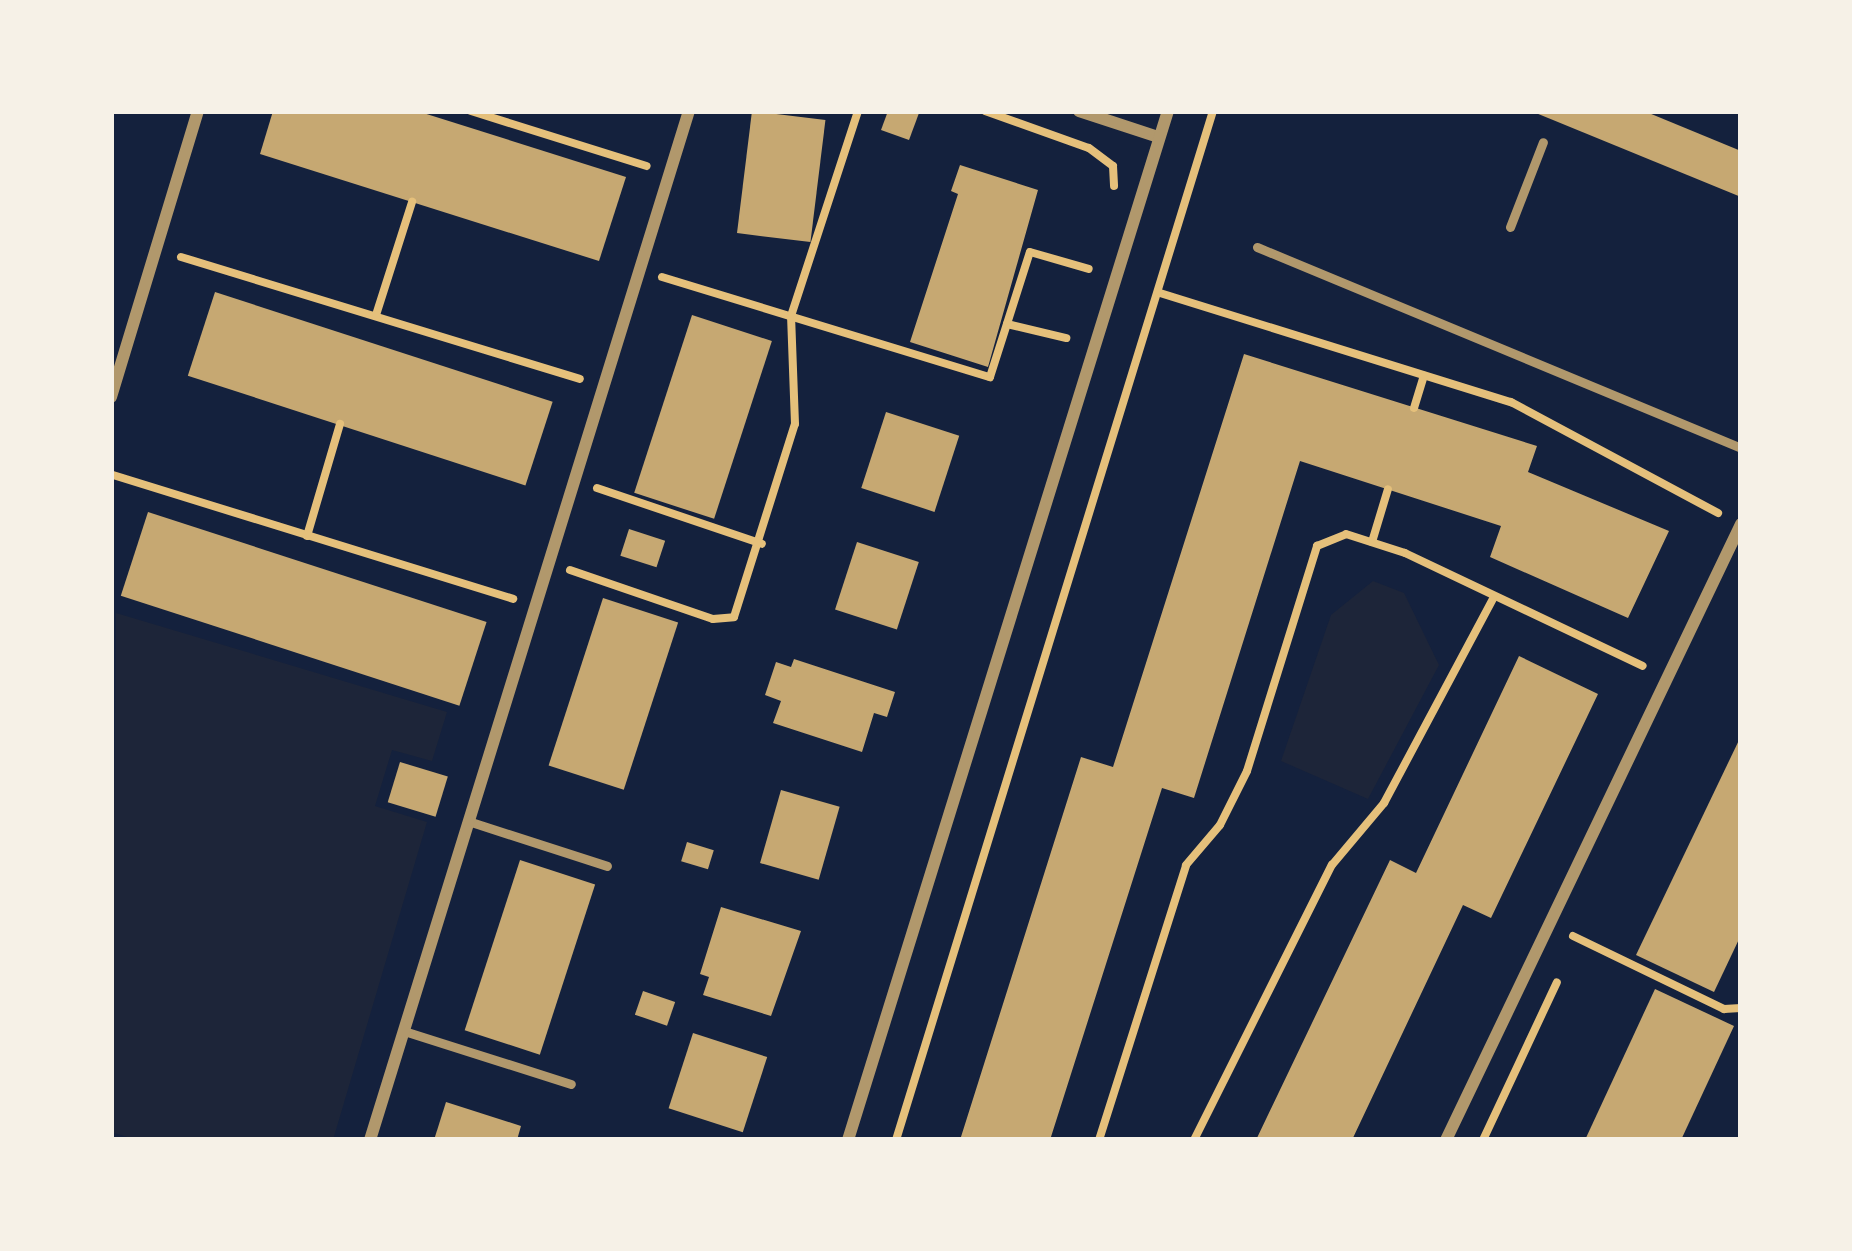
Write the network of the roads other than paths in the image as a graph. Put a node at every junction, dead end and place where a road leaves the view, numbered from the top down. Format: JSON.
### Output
{"nodes":[{"id":1,"x":198,"y":111,"type":"edge"},
{"id":2,"x":688,"y":111,"type":"edge"},
{"id":3,"x":1079,"y":111,"type":"edge"},
{"id":4,"x":1168,"y":111,"type":"edge"},
{"id":5,"x":1158,"y":137,"type":"junction"},
{"id":6,"x":1543,"y":142,"type":"dead end"},
{"id":7,"x":1510,"y":227,"type":"dead end"},
{"id":8,"x":1257,"y":248,"type":"dead end"},
{"id":9,"x":111,"y":398,"type":"edge"},
{"id":10,"x":1741,"y":448,"type":"edge"},
{"id":11,"x":1741,"y":524,"type":"edge"},
{"id":12,"x":468,"y":821,"type":"junction"},
{"id":13,"x":607,"y":866,"type":"dead end"},
{"id":14,"x":404,"y":1031,"type":"junction"},
{"id":15,"x":571,"y":1084,"type":"dead end"},
{"id":16,"x":370,"y":1140,"type":"edge"},
{"id":17,"x":848,"y":1140,"type":"edge"},
{"id":18,"x":1446,"y":1140,"type":"edge"}],
"edges":[{"from":1,"to":9,"type":"street"},
{"from":2,"to":12,"type":"street"},
{"from":3,"to":5,"type":"street"},
{"from":4,"to":5,"type":"street"},
{"from":5,"to":17,"type":"street"},
{"from":6,"to":7,"type":"lane"},
{"from":8,"to":10,"type":"lane"},
{"from":11,"to":18,"type":"street"},
{"from":12,"to":13,"type":"lane"},
{"from":12,"to":14,"type":"street"},
{"from":14,"to":15,"type":"lane"},
{"from":14,"to":16,"type":"street"}]}
